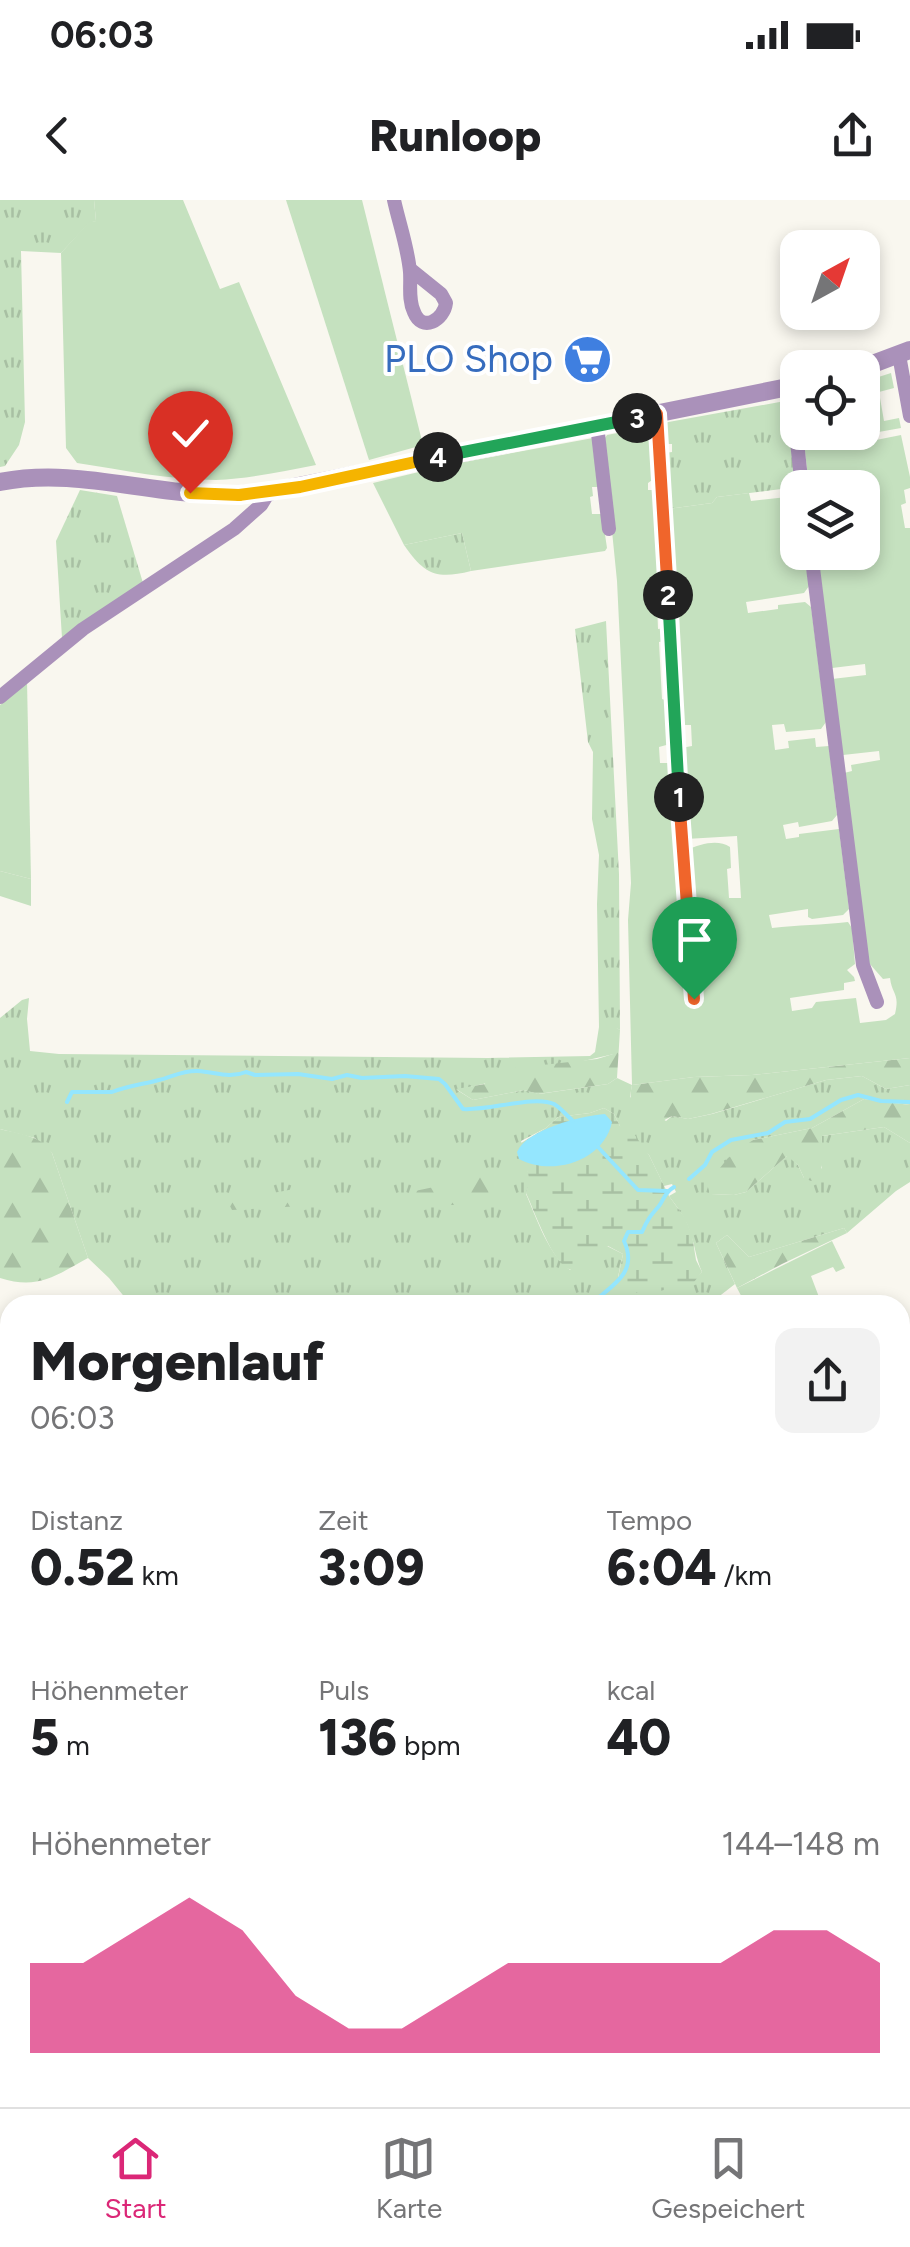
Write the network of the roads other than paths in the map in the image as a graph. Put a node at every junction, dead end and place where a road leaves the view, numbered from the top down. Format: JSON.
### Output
{"nodes":[{"id":1,"x":394,"y":200,"type":"edge"},
{"id":2,"x":410,"y":269,"type":"dead end"},
{"id":3,"x":904,"y":352,"type":"edge"},
{"id":4,"x":880,"y":361,"type":"edge"},
{"id":5,"x":780,"y":389,"type":"edge"},
{"id":6,"x":657,"y":414,"type":"junction"},
{"id":7,"x":910,"y":416,"type":"edge"},
{"id":8,"x":597,"y":425,"type":"junction"},
{"id":9,"x":0,"y":482,"type":"edge"},
{"id":10,"x":269,"y":492,"type":"junction"},
{"id":11,"x":609,"y":529,"type":"dead end"},
{"id":12,"x":813,"y":570,"type":"edge"},
{"id":13,"x":0,"y":697,"type":"edge"},
{"id":14,"x":694,"y":999,"type":"dead end"},
{"id":15,"x":877,"y":1002,"type":"dead end"}],
"edges":[{"from":1,"to":2,"type":"street"},
{"from":3,"to":4,"type":"street"},
{"from":3,"to":7,"type":"street"},
{"from":5,"to":6,"type":"street"},
{"from":6,"to":8,"type":"street"},
{"from":6,"to":14,"type":"street"},
{"from":8,"to":10,"type":"street"},
{"from":8,"to":11,"type":"street"},
{"from":9,"to":10,"type":"street"},
{"from":10,"to":13,"type":"street"},
{"from":12,"to":15,"type":"street"}]}
